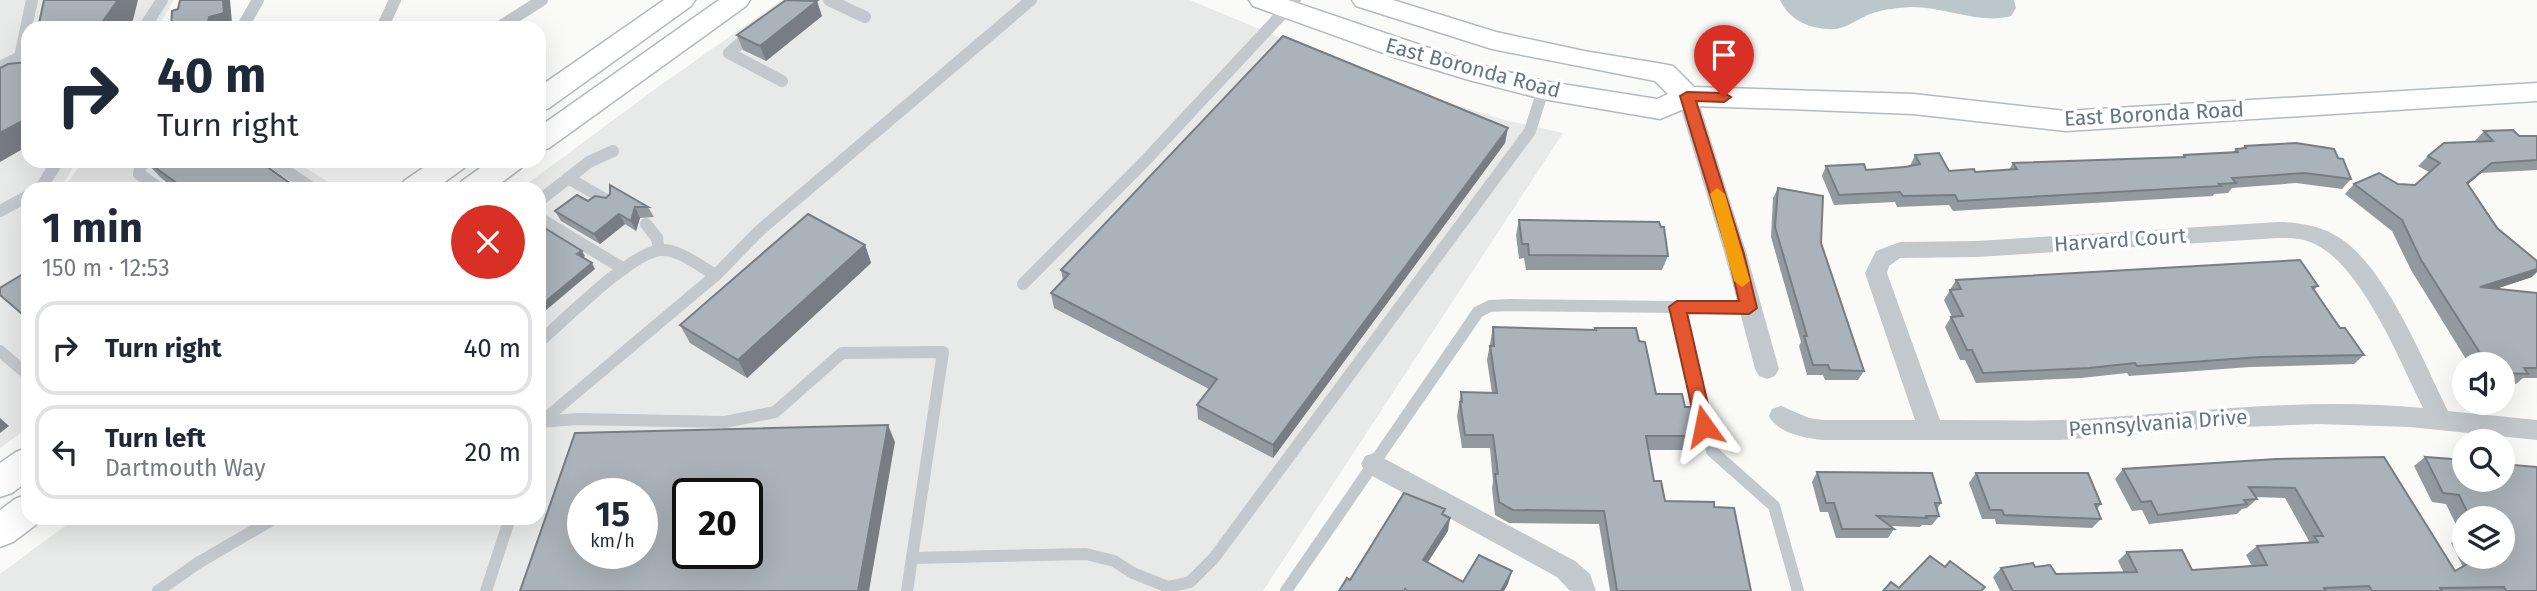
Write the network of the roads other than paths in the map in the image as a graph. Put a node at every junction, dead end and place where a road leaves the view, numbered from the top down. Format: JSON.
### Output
{"nodes":[{"id":1,"x":32,"y":0,"type":"edge"},
{"id":2,"x":162,"y":0,"type":"edge"},
{"id":3,"x":258,"y":0,"type":"edge"},
{"id":4,"x":396,"y":0,"type":"edge"},
{"id":5,"x":542,"y":0,"type":"edge"},
{"id":6,"x":681,"y":0,"type":"edge"},
{"id":7,"x":737,"y":0,"type":"edge"},
{"id":8,"x":829,"y":0,"type":"edge"},
{"id":9,"x":1031,"y":0,"type":"edge"},
{"id":10,"x":1365,"y":0,"type":"edge"},
{"id":11,"x":1281,"y":3,"type":"edge"},
{"id":12,"x":865,"y":17,"type":"dead end"},
{"id":13,"x":28,"y":21,"type":"edge"},
{"id":14,"x":148,"y":21,"type":"edge"},
{"id":15,"x":246,"y":21,"type":"edge"},
{"id":16,"x":386,"y":21,"type":"edge"},
{"id":17,"x":509,"y":21,"type":"edge"},
{"id":18,"x":765,"y":24,"type":"edge"},
{"id":19,"x":21,"y":52,"type":"edge"},
{"id":20,"x":0,"y":67,"type":"edge"},
{"id":21,"x":782,"y":81,"type":"dead end"},
{"id":22,"x":1543,"y":90,"type":"junction"},
{"id":23,"x":2537,"y":92,"type":"edge"},
{"id":24,"x":546,"y":96,"type":"edge"},
{"id":25,"x":1687,"y":96,"type":"junction"},
{"id":26,"x":546,"y":136,"type":"edge"},
{"id":27,"x":613,"y":151,"type":"dead end"},
{"id":28,"x":140,"y":168,"type":"edge"},
{"id":29,"x":282,"y":168,"type":"edge"},
{"id":30,"x":444,"y":168,"type":"edge"},
{"id":31,"x":501,"y":168,"type":"edge"},
{"id":32,"x":568,"y":178,"type":"junction"},
{"id":33,"x":150,"y":182,"type":"edge"},
{"id":34,"x":302,"y":182,"type":"edge"},
{"id":35,"x":424,"y":182,"type":"edge"},
{"id":36,"x":482,"y":182,"type":"edge"},
{"id":37,"x":546,"y":195,"type":"edge"},
{"id":38,"x":21,"y":200,"type":"edge"},
{"id":39,"x":608,"y":201,"type":"edge"},
{"id":40,"x":0,"y":211,"type":"edge"},
{"id":41,"x":546,"y":222,"type":"edge"},
{"id":42,"x":646,"y":224,"type":"dead end"},
{"id":43,"x":659,"y":249,"type":"junction"},
{"id":44,"x":624,"y":269,"type":"junction"},
{"id":45,"x":716,"y":275,"type":"junction"},
{"id":46,"x":1023,"y":284,"type":"dead end"},
{"id":47,"x":1677,"y":307,"type":"junction"},
{"id":48,"x":1749,"y":308,"type":"junction"},
{"id":49,"x":546,"y":336,"type":"edge"},
{"id":50,"x":0,"y":351,"type":"edge"},
{"id":51,"x":21,"y":369,"type":"edge"},
{"id":52,"x":1767,"y":369,"type":"dead end"},
{"id":53,"x":1781,"y":416,"type":"dead end"},
{"id":54,"x":546,"y":418,"type":"edge"},
{"id":55,"x":2440,"y":419,"type":"junction"},
{"id":56,"x":546,"y":423,"type":"edge"},
{"id":57,"x":1931,"y":430,"type":"junction"},
{"id":58,"x":2537,"y":430,"type":"edge"},
{"id":59,"x":1374,"y":464,"type":"junction"},
{"id":60,"x":21,"y":467,"type":"edge"},
{"id":61,"x":0,"y":482,"type":"edge"},
{"id":62,"x":21,"y":515,"type":"edge"},
{"id":63,"x":263,"y":525,"type":"edge"},
{"id":64,"x":508,"y":525,"type":"edge"},
{"id":65,"x":0,"y":531,"type":"edge"},
{"id":66,"x":912,"y":558,"type":"junction"},
{"id":67,"x":158,"y":591,"type":"edge"},
{"id":68,"x":486,"y":591,"type":"edge"},
{"id":69,"x":907,"y":591,"type":"edge"},
{"id":70,"x":1286,"y":591,"type":"edge"},
{"id":71,"x":1583,"y":591,"type":"edge"},
{"id":72,"x":1798,"y":591,"type":"edge"}],
"edges":[{"from":1,"to":13,"type":"lane"},
{"from":2,"to":14,"type":"lane"},
{"from":3,"to":15,"type":"lane"},
{"from":4,"to":16,"type":"lane"},
{"from":5,"to":17,"type":"lane"},
{"from":6,"to":24,"type":"main road"},
{"from":7,"to":26,"type":"main road"},
{"from":8,"to":12,"type":"lane"},
{"from":9,"to":45,"type":"lane"},
{"from":10,"to":25,"type":"main road","name":"East Boronda Road"},
{"from":11,"to":22,"type":"main road","name":"East Boronda Road"},
{"from":11,"to":46,"type":"lane"},
{"from":18,"to":21,"type":"lane"},
{"from":19,"to":20,"type":"lane"},
{"from":22,"to":25,"type":"main road","name":"East Boronda Road"},
{"from":22,"to":66,"type":"lane"},
{"from":23,"to":25,"type":"main road","name":"East Boronda Road"},
{"from":25,"to":48,"type":"street"},
{"from":27,"to":32,"type":"lane"},
{"from":28,"to":33,"type":"lane"},
{"from":29,"to":34,"type":"lane"},
{"from":30,"to":35,"type":"main road"},
{"from":31,"to":36,"type":"main road"},
{"from":32,"to":37,"type":"lane"},
{"from":32,"to":39,"type":"lane"},
{"from":38,"to":40,"type":"lane"},
{"from":41,"to":44,"type":"lane"},
{"from":42,"to":43,"type":"lane"},
{"from":43,"to":44,"type":"lane"},
{"from":43,"to":45,"type":"lane"},
{"from":44,"to":49,"type":"lane"},
{"from":45,"to":54,"type":"lane"},
{"from":47,"to":48,"type":"lane"},
{"from":47,"to":59,"type":"lane"},
{"from":47,"to":72,"type":"lane"},
{"from":48,"to":52,"type":"street"},
{"from":50,"to":51,"type":"lane"},
{"from":53,"to":57,"type":"street","name":"Pennsylvania Drive"},
{"from":55,"to":57,"type":"street","name":"Pennsylvania Drive"},
{"from":55,"to":57,"type":"street","name":"Harvard Court"},
{"from":55,"to":58,"type":"street","name":"Pennsylvania Drive"},
{"from":56,"to":66,"type":"lane"},
{"from":59,"to":70,"type":"lane"},
{"from":59,"to":71,"type":"street"},
{"from":60,"to":61,"type":"main road"},
{"from":62,"to":65,"type":"main road"},
{"from":63,"to":67,"type":"lane"},
{"from":64,"to":68,"type":"lane"},
{"from":66,"to":69,"type":"lane"}]}
